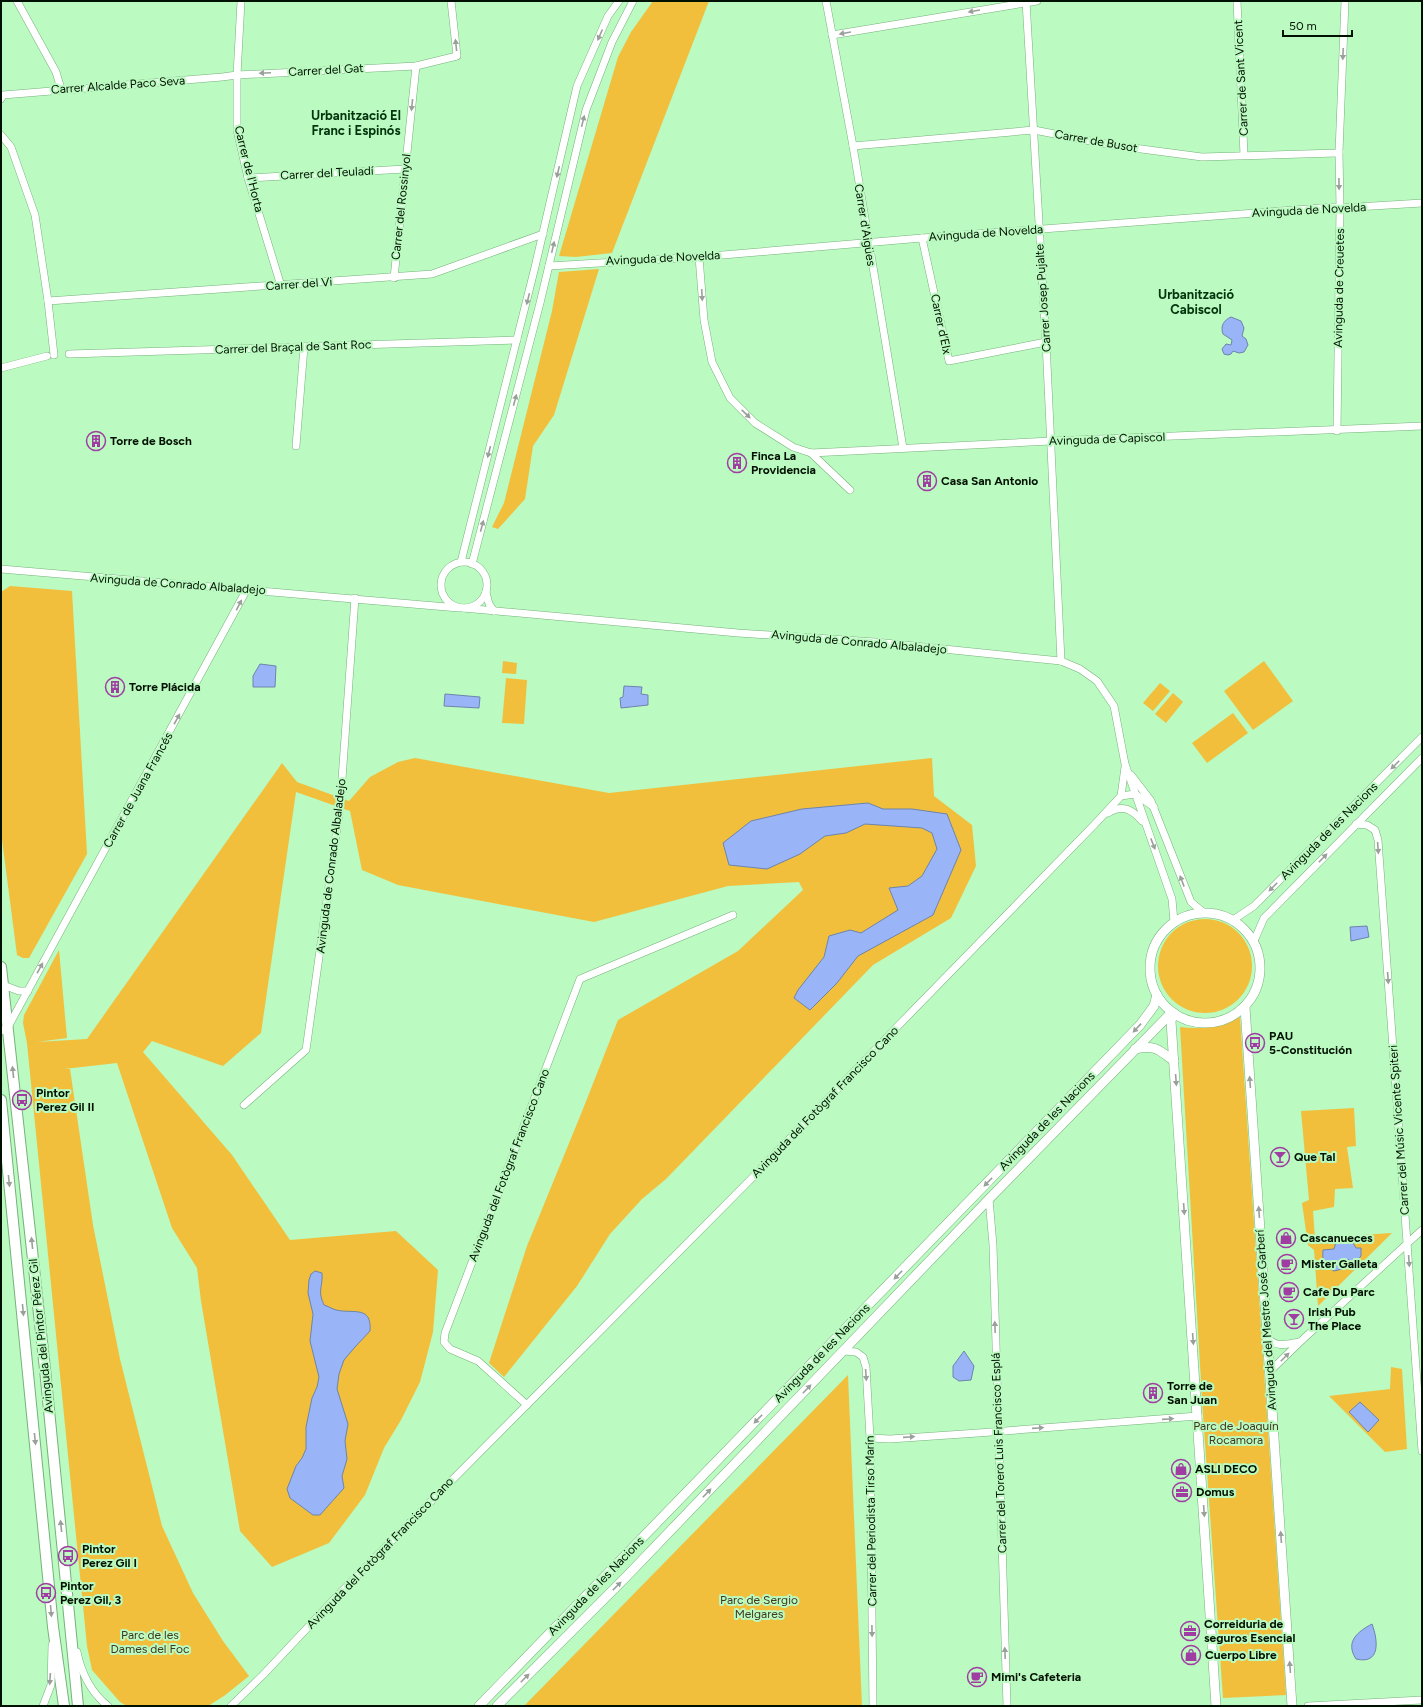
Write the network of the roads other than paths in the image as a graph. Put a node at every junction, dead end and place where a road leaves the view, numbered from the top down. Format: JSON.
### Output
{"nodes":[{"id":1,"x":17,"y":1,"type":"edge"},
{"id":2,"x":241,"y":1,"type":"edge"},
{"id":3,"x":451,"y":1,"type":"edge"},
{"id":4,"x":619,"y":1,"type":"edge"},
{"id":5,"x":633,"y":1,"type":"edge"},
{"id":6,"x":826,"y":1,"type":"edge"},
{"id":7,"x":1037,"y":1,"type":"edge"},
{"id":8,"x":1237,"y":1,"type":"edge"},
{"id":9,"x":1345,"y":1,"type":"edge"},
{"id":10,"x":1026,"y":2,"type":"edge"},
{"id":11,"x":832,"y":35,"type":"junction"},
{"id":12,"x":416,"y":66,"type":"junction"},
{"id":13,"x":237,"y":75,"type":"junction"},
{"id":14,"x":61,"y":89,"type":"junction"},
{"id":15,"x":1,"y":99,"type":"edge"},
{"id":16,"x":1034,"y":130,"type":"junction"},
{"id":17,"x":1,"y":135,"type":"edge"},
{"id":18,"x":853,"y":146,"type":"junction"},
{"id":19,"x":1339,"y":152,"type":"junction"},
{"id":20,"x":1244,"y":155,"type":"junction"},
{"id":21,"x":405,"y":168,"type":"junction"},
{"id":22,"x":248,"y":178,"type":"junction"},
{"id":23,"x":1422,"y":202,"type":"edge"},
{"id":24,"x":1340,"y":208,"type":"junction"},
{"id":25,"x":1038,"y":229,"type":"junction"},
{"id":26,"x":543,"y":234,"type":"junction"},
{"id":27,"x":922,"y":238,"type":"junction"},
{"id":28,"x":868,"y":242,"type":"junction"},
{"id":29,"x":699,"y":256,"type":"junction"},
{"id":30,"x":549,"y":266,"type":"junction"},
{"id":31,"x":394,"y":278,"type":"junction"},
{"id":32,"x":281,"y":286,"type":"junction"},
{"id":33,"x":48,"y":301,"type":"junction"},
{"id":34,"x":517,"y":340,"type":"junction"},
{"id":35,"x":1046,"y":342,"type":"junction"},
{"id":36,"x":304,"y":347,"type":"junction"},
{"id":37,"x":69,"y":354,"type":"dead end"},
{"id":38,"x":1,"y":368,"type":"edge"},
{"id":39,"x":1422,"y":426,"type":"edge"},
{"id":40,"x":1337,"y":430,"type":"junction"},
{"id":41,"x":1051,"y":441,"type":"junction"},
{"id":42,"x":296,"y":446,"type":"dead end"},
{"id":43,"x":903,"y":448,"type":"junction"},
{"id":44,"x":811,"y":453,"type":"junction"},
{"id":45,"x":850,"y":490,"type":"dead end"},
{"id":46,"x":461,"y":562,"type":"junction"},
{"id":47,"x":472,"y":564,"type":"junction"},
{"id":48,"x":1,"y":569,"type":"edge"},
{"id":49,"x":247,"y":589,"type":"junction"},
{"id":50,"x":442,"y":591,"type":"junction"},
{"id":51,"x":486,"y":592,"type":"junction"},
{"id":52,"x":355,"y":598,"type":"junction"},
{"id":53,"x":430,"y":605,"type":"junction"},
{"id":54,"x":461,"y":608,"type":"junction"},
{"id":55,"x":494,"y":611,"type":"junction"},
{"id":56,"x":1061,"y":661,"type":"junction"},
{"id":57,"x":1422,"y":737,"type":"edge"},
{"id":58,"x":1422,"y":758,"type":"edge"},
{"id":59,"x":1125,"y":764,"type":"junction"},
{"id":60,"x":1135,"y":794,"type":"junction"},
{"id":61,"x":1120,"y":796,"type":"junction"},
{"id":62,"x":1153,"y":804,"type":"junction"},
{"id":63,"x":1103,"y":816,"type":"junction"},
{"id":64,"x":1356,"y":824,"type":"junction"},
{"id":65,"x":1146,"y":826,"type":"junction"},
{"id":66,"x":1203,"y":912,"type":"junction"},
{"id":67,"x":733,"y":915,"type":"dead end"},
{"id":68,"x":1233,"y":920,"type":"junction"},
{"id":69,"x":1174,"y":922,"type":"junction"},
{"id":70,"x":1254,"y":941,"type":"junction"},
{"id":71,"x":1,"y":967,"type":"edge"},
{"id":72,"x":3,"y":985,"type":"junction"},
{"id":73,"x":28,"y":991,"type":"junction"},
{"id":74,"x":1157,"y":995,"type":"junction"},
{"id":75,"x":1245,"y":1006,"type":"junction"},
{"id":76,"x":1173,"y":1013,"type":"junction"},
{"id":77,"x":5,"y":1029,"type":"edge"},
{"id":78,"x":1135,"y":1049,"type":"junction"},
{"id":79,"x":1174,"y":1061,"type":"junction"},
{"id":80,"x":1,"y":1100,"type":"edge"},
{"id":81,"x":244,"y":1105,"type":"dead end"},
{"id":82,"x":989,"y":1199,"type":"junction"},
{"id":83,"x":1422,"y":1230,"type":"edge"},
{"id":84,"x":1408,"y":1243,"type":"junction"},
{"id":85,"x":1267,"y":1338,"type":"junction"},
{"id":86,"x":1300,"y":1342,"type":"junction"},
{"id":87,"x":844,"y":1351,"type":"junction"},
{"id":88,"x":1270,"y":1372,"type":"junction"},
{"id":89,"x":527,"y":1405,"type":"junction"},
{"id":90,"x":1198,"y":1416,"type":"junction"},
{"id":91,"x":998,"y":1431,"type":"junction"},
{"id":92,"x":870,"y":1438,"type":"junction"},
{"id":93,"x":1422,"y":1451,"type":"edge"},
{"id":94,"x":70,"y":1620,"type":"junction"},
{"id":95,"x":53,"y":1627,"type":"junction"},
{"id":96,"x":1422,"y":1700,"type":"edge"},
{"id":97,"x":232,"y":1704,"type":"edge"},
{"id":98,"x":43,"y":1706,"type":"edge"},
{"id":99,"x":64,"y":1706,"type":"edge"},
{"id":100,"x":78,"y":1706,"type":"edge"},
{"id":101,"x":108,"y":1706,"type":"edge"},
{"id":102,"x":227,"y":1706,"type":"edge"},
{"id":103,"x":479,"y":1706,"type":"edge"},
{"id":104,"x":497,"y":1706,"type":"edge"},
{"id":105,"x":873,"y":1706,"type":"edge"},
{"id":106,"x":1007,"y":1706,"type":"edge"},
{"id":107,"x":1216,"y":1706,"type":"edge"},
{"id":108,"x":1292,"y":1706,"type":"edge"},
{"id":109,"x":1308,"y":1706,"type":"edge"}],
"edges":[{"from":1,"to":14,"type":"street"},
{"from":2,"to":13,"type":"street","name":"Carrer de l'Horta"},
{"from":12,"to":3,"type":"street","name":"Carrer del Gat","one_way":true},
{"from":4,"to":26,"type":"street","one_way":true},
{"from":30,"to":5,"type":"street","one_way":true},
{"from":6,"to":11,"type":"street","name":"Carrer d'Aigües"},
{"from":7,"to":10,"type":"street"},
{"from":8,"to":20,"type":"street","name":"Carrer de Sant Vicent"},
{"from":9,"to":19,"type":"street","name":"Avinguda de Creuetes","one_way":true},
{"from":10,"to":11,"type":"street","one_way":true},
{"from":10,"to":16,"type":"street","name":"Carrer Josep Pujalte"},
{"from":11,"to":18,"type":"street","name":"Carrer d'Aigües"},
{"from":12,"to":13,"type":"street","name":"Carrer del Gat","one_way":true},
{"from":12,"to":21,"type":"street","name":"Carrer del Rossinyol","one_way":true},
{"from":13,"to":14,"type":"street","name":"Carrer Alcalde Paco Seva"},
{"from":13,"to":22,"type":"street","name":"Carrer de l'Horta"},
{"from":14,"to":15,"type":"street","name":"Carrer Alcalde Paco Seva"},
{"from":16,"to":18,"type":"street","name":"Carrer de Busot"},
{"from":16,"to":20,"type":"street","name":"Carrer de Busot"},
{"from":16,"to":25,"type":"street","name":"Carrer Josep Pujalte"},
{"from":17,"to":33,"type":"street"},
{"from":18,"to":28,"type":"street","name":"Carrer d'Aigües"},
{"from":19,"to":20,"type":"street","name":"Carrer de Busot"},
{"from":19,"to":24,"type":"street","name":"Avinguda de Creuetes","one_way":true},
{"from":21,"to":22,"type":"street","name":"Carrer del Teuladí"},
{"from":21,"to":31,"type":"street","name":"Carrer del Rossinyol"},
{"from":22,"to":32,"type":"street","name":"Carrer de l'Horta"},
{"from":23,"to":24,"type":"street","name":"Avinguda de Novelda"},
{"from":24,"to":25,"type":"street","name":"Avinguda de Novelda"},
{"from":24,"to":40,"type":"street","name":"Avinguda de Creuetes"},
{"from":25,"to":27,"type":"street","name":"Avinguda de Novelda"},
{"from":25,"to":35,"type":"street","name":"Carrer Josep Pujalte"},
{"from":26,"to":31,"type":"street","name":"Carrer del Vi"},
{"from":26,"to":34,"type":"street","one_way":true},
{"from":27,"to":28,"type":"street","name":"Avinguda de Novelda"},
{"from":27,"to":35,"type":"street","name":"Carrer d’Elx"},
{"from":28,"to":29,"type":"street","name":"Avinguda de Novelda"},
{"from":28,"to":43,"type":"street","name":"Carrer d'Aigües"},
{"from":29,"to":30,"type":"street","name":"Avinguda de Novelda"},
{"from":29,"to":44,"type":"street","name":"Avinguda de Capiscol","one_way":true},
{"from":47,"to":30,"type":"street","one_way":true},
{"from":31,"to":32,"type":"street","name":"Carrer del Vi"},
{"from":32,"to":33,"type":"street","name":"Carrer del Vi"},
{"from":33,"to":38,"type":"street"},
{"from":34,"to":36,"type":"street","name":"Carrer del Braçal de Sant Roc"},
{"from":34,"to":46,"type":"street","one_way":true},
{"from":35,"to":41,"type":"street","name":"Carrer Josep Pujalte"},
{"from":36,"to":37,"type":"street","name":"Carrer del Braçal de Sant Roc"},
{"from":36,"to":42,"type":"street"},
{"from":39,"to":40,"type":"street","name":"Avinguda de Capiscol"},
{"from":40,"to":41,"type":"street","name":"Avinguda de Capiscol"},
{"from":41,"to":43,"type":"street","name":"Avinguda de Capiscol"},
{"from":41,"to":56,"type":"street","name":"Carrer Josep Pujalte"},
{"from":43,"to":44,"type":"street","name":"Avinguda de Capiscol"},
{"from":44,"to":45,"type":"street"},
{"from":46,"to":47,"type":"street"},
{"from":46,"to":50,"type":"street"},
{"from":47,"to":51,"type":"street"},
{"from":48,"to":49,"type":"street","name":"Avinguda de Conrado Albaladejo"},
{"from":49,"to":52,"type":"street","name":"Avinguda de Conrado Albaladejo"},
{"from":73,"to":49,"type":"street","name":"Carrer de Juana Francés","one_way":true},
{"from":50,"to":53,"type":"street"},
{"from":50,"to":54,"type":"street"},
{"from":51,"to":54,"type":"street"},
{"from":51,"to":55,"type":"street"},
{"from":52,"to":53,"type":"street","name":"Avinguda de Conrado Albaladejo"},
{"from":52,"to":81,"type":"street","name":"Avinguda de Conrado Albaladejo"},
{"from":53,"to":54,"type":"street","name":"Avinguda de Conrado Albaladejo"},
{"from":54,"to":55,"type":"street","name":"Avinguda de Conrado Albaladejo"},
{"from":55,"to":56,"type":"street","name":"Avinguda de Conrado Albaladejo"},
{"from":56,"to":59,"type":"street"},
{"from":57,"to":68,"type":"street","name":"Avinguda de les Nacions","one_way":true},
{"from":58,"to":64,"type":"street","name":"Avinguda de les Nacions"},
{"from":59,"to":60,"type":"street"},
{"from":59,"to":61,"type":"street"},
{"from":59,"to":62,"type":"street"},
{"from":60,"to":61,"type":"street"},
{"from":60,"to":62,"type":"street"},
{"from":60,"to":65,"type":"street"},
{"from":61,"to":63,"type":"street","name":"Avinguda del Fotògraf Francisco Cano"},
{"from":66,"to":62,"type":"street","one_way":true},
{"from":63,"to":65,"type":"street"},
{"from":63,"to":89,"type":"street","name":"Avinguda del Fotògraf Francisco Cano"},
{"from":70,"to":64,"type":"street","name":"Avinguda de les Nacions","one_way":true},
{"from":64,"to":84,"type":"street","name":"Carrer del Músic Vicente Spiteri","one_way":true},
{"from":65,"to":69,"type":"street","one_way":true},
{"from":66,"to":68,"type":"street"},
{"from":66,"to":69,"type":"street"},
{"from":67,"to":89,"type":"street","name":"Avinguda del Fotògraf Francisco Cano"},
{"from":68,"to":70,"type":"street"},
{"from":69,"to":74,"type":"street"},
{"from":70,"to":75,"type":"street"},
{"from":71,"to":72,"type":"main road","name":"Avinguda del Pintor Pérez Gil"},
{"from":72,"to":73,"type":"street"},
{"from":72,"to":77,"type":"main road","name":"Avinguda del Pintor Pérez Gil"},
{"from":73,"to":77,"type":"street","name":"Carrer de Juana Francés"},
{"from":74,"to":76,"type":"street"},
{"from":74,"to":103,"type":"street","name":"Avinguda de les Nacions","one_way":true},
{"from":75,"to":76,"type":"street"},
{"from":85,"to":75,"type":"street","name":"Avinguda del Mestre José Garberí","one_way":true},
{"from":76,"to":78,"type":"street","name":"Avinguda de les Nacions"},
{"from":76,"to":79,"type":"street"},
{"from":94,"to":77,"type":"main road","name":"Avinguda del Pintor Pérez Gil","one_way":true},
{"from":78,"to":79,"type":"street"},
{"from":78,"to":82,"type":"street","name":"Avinguda de les Nacions"},
{"from":79,"to":90,"type":"street","one_way":true},
{"from":80,"to":95,"type":"main road","name":"Avinguda del Pintor Pérez Gil","one_way":true},
{"from":82,"to":87,"type":"street","name":"Avinguda de les Nacions"},
{"from":91,"to":82,"type":"street","name":"Carrer del Torero Luis Francisco Esplá","one_way":true},
{"from":83,"to":84,"type":"street"},
{"from":84,"to":86,"type":"street"},
{"from":84,"to":93,"type":"street","name":"Carrer del Músic Vicente Spiteri","one_way":true},
{"from":85,"to":86,"type":"street"},
{"from":85,"to":88,"type":"street","name":"Avinguda del Mestre José Garberí"},
{"from":88,"to":86,"type":"street","one_way":true},
{"from":87,"to":92,"type":"street","name":"Carrer del Periodista Tirso Marín","one_way":true},
{"from":104,"to":87,"type":"street","name":"Avinguda de les Nacions","one_way":true},
{"from":108,"to":88,"type":"street","name":"Avinguda del Mestre José Garberí","one_way":true},
{"from":89,"to":97,"type":"street","name":"Avinguda del Fotògraf Francisco Cano"},
{"from":91,"to":90,"type":"street","one_way":true},
{"from":90,"to":107,"type":"street","one_way":true},
{"from":92,"to":91,"type":"street","one_way":true},
{"from":106,"to":91,"type":"street","name":"Carrer del Torero Luis Francisco Esplá","one_way":true},
{"from":92,"to":105,"type":"street","name":"Carrer del Periodista Tirso Marín","one_way":true},
{"from":94,"to":100,"type":"main road","name":"Avinguda del Pintor Pérez Gil"},
{"from":94,"to":101,"type":"street"},
{"from":95,"to":98,"type":"street","one_way":true},
{"from":95,"to":99,"type":"main road","name":"Avinguda del Pintor Pérez Gil"},
{"from":96,"to":109,"type":"street"},
{"from":97,"to":102,"type":"street","name":"Avinguda del Fotògraf Francisco Cano"}]}
